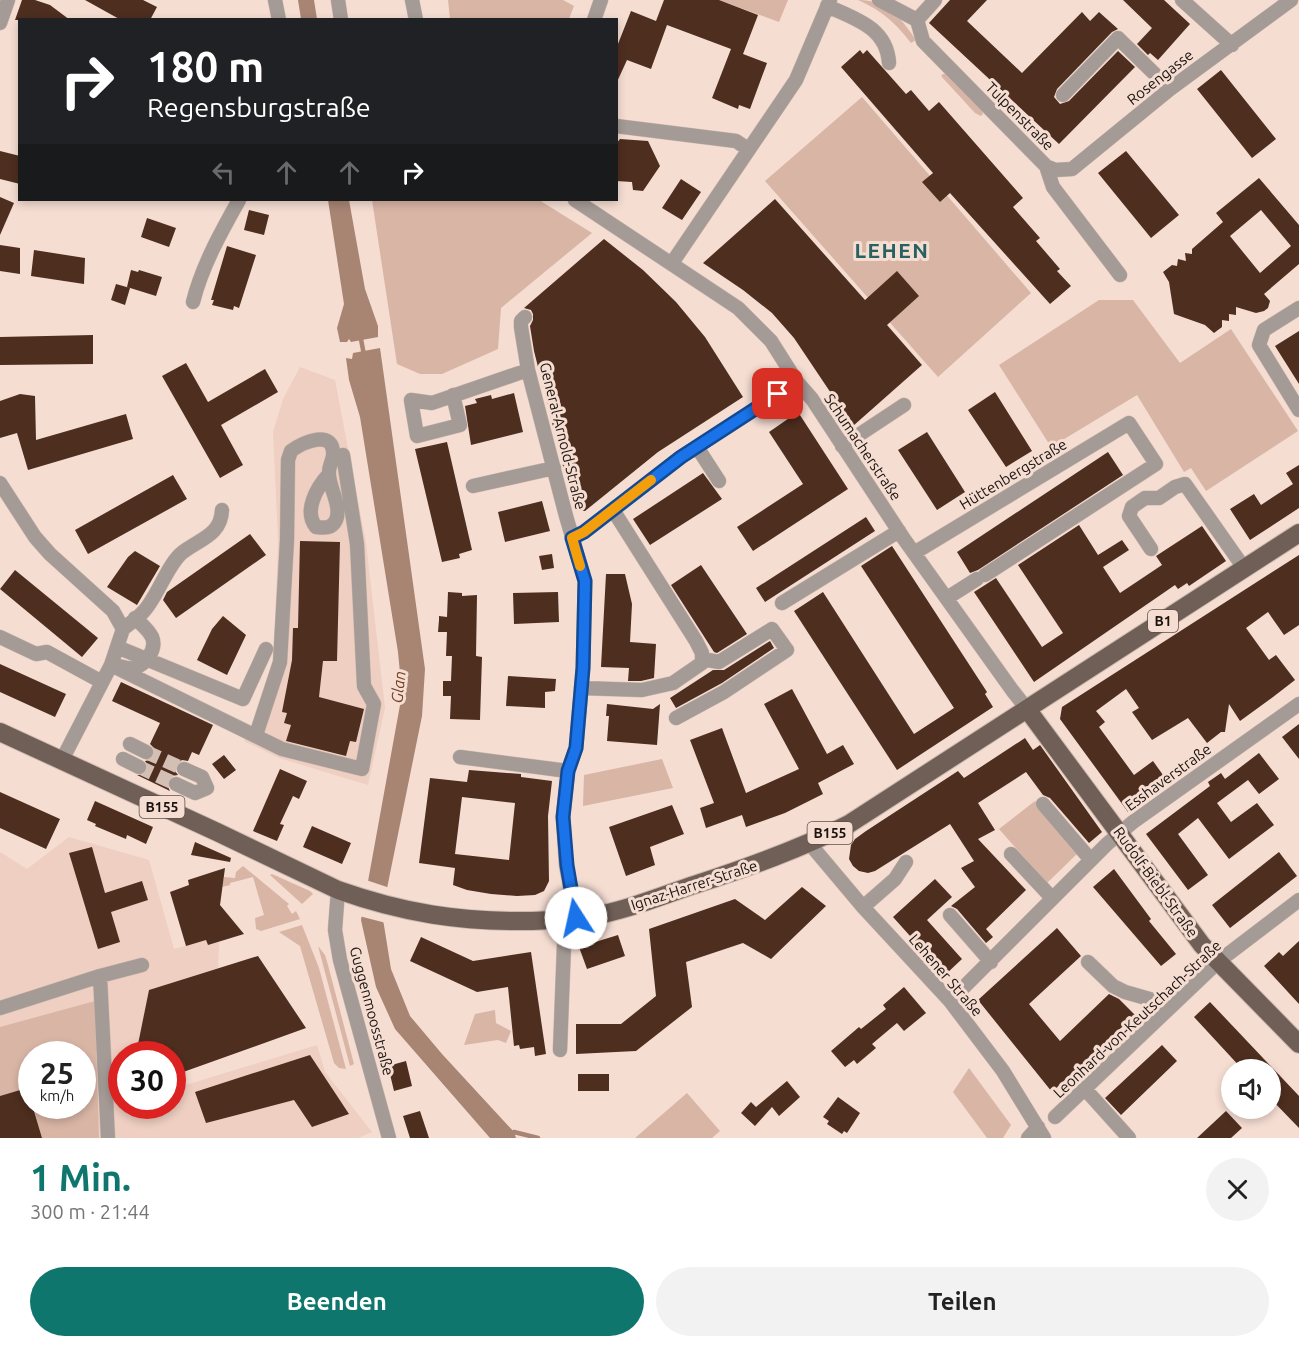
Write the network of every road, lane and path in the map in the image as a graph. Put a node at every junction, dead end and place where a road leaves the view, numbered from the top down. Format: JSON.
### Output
{"nodes":[{"id":1,"x":8,"y":0,"type":"edge"},
{"id":2,"x":275,"y":0,"type":"edge"},
{"id":3,"x":338,"y":0,"type":"edge"},
{"id":4,"x":412,"y":0,"type":"edge"},
{"id":5,"x":601,"y":0,"type":"edge"},
{"id":6,"x":879,"y":0,"type":"edge"},
{"id":7,"x":935,"y":0,"type":"edge"},
{"id":8,"x":1182,"y":0,"type":"edge"},
{"id":9,"x":1291,"y":0,"type":"edge"},
{"id":10,"x":829,"y":3,"type":"edge"},
{"id":11,"x":279,"y":18,"type":"edge"},
{"id":12,"x":341,"y":18,"type":"edge"},
{"id":13,"x":416,"y":18,"type":"edge"},
{"id":14,"x":595,"y":18,"type":"edge"},
{"id":15,"x":917,"y":20,"type":"junction"},
{"id":16,"x":0,"y":22,"type":"edge"},
{"id":17,"x":1232,"y":45,"type":"junction"},
{"id":18,"x":889,"y":63,"type":"dead end"},
{"id":19,"x":1170,"y":89,"type":"junction"},
{"id":20,"x":1063,"y":95,"type":"dead end"},
{"id":21,"x":618,"y":126,"type":"edge"},
{"id":22,"x":748,"y":149,"type":"junction"},
{"id":23,"x":1047,"y":166,"type":"junction"},
{"id":24,"x":238,"y":201,"type":"edge"},
{"id":25,"x":577,"y":201,"type":"edge"},
{"id":26,"x":672,"y":263,"type":"junction"},
{"id":27,"x":1120,"y":275,"type":"dead end"},
{"id":28,"x":193,"y":302,"type":"dead end"},
{"id":29,"x":1299,"y":308,"type":"edge"},
{"id":30,"x":525,"y":317,"type":"dead end"},
{"id":31,"x":528,"y":370,"type":"junction"},
{"id":32,"x":797,"y":382,"type":"junction"},
{"id":33,"x":453,"y":395,"type":"dead end"},
{"id":34,"x":904,"y":405,"type":"dead end"},
{"id":35,"x":1299,"y":410,"type":"edge"},
{"id":36,"x":842,"y":446,"type":"junction"},
{"id":37,"x":697,"y":447,"type":"junction"},
{"id":38,"x":343,"y":455,"type":"dead end"},
{"id":39,"x":554,"y":468,"type":"junction"},
{"id":40,"x":328,"y":474,"type":"dead end"},
{"id":41,"x":719,"y":481,"type":"dead end"},
{"id":42,"x":0,"y":483,"type":"edge"},
{"id":43,"x":473,"y":486,"type":"dead end"},
{"id":44,"x":222,"y":510,"type":"dead end"},
{"id":45,"x":613,"y":510,"type":"junction"},
{"id":46,"x":899,"y":531,"type":"junction"},
{"id":47,"x":1299,"y":533,"type":"edge"},
{"id":48,"x":572,"y":538,"type":"junction"},
{"id":49,"x":1151,"y":549,"type":"dead end"},
{"id":50,"x":914,"y":553,"type":"junction"},
{"id":51,"x":1244,"y":568,"type":"junction"},
{"id":52,"x":947,"y":598,"type":"junction"},
{"id":53,"x":782,"y":603,"type":"dead end"},
{"id":54,"x":135,"y":618,"type":"junction"},
{"id":55,"x":123,"y":629,"type":"junction"},
{"id":56,"x":0,"y":637,"type":"edge"},
{"id":57,"x":117,"y":647,"type":"junction"},
{"id":58,"x":266,"y":649,"type":"dead end"},
{"id":59,"x":146,"y":659,"type":"junction"},
{"id":60,"x":702,"y":659,"type":"junction"},
{"id":61,"x":111,"y":665,"type":"junction"},
{"id":62,"x":102,"y":682,"type":"junction"},
{"id":63,"x":581,"y":688,"type":"junction"},
{"id":64,"x":1299,"y":704,"type":"edge"},
{"id":65,"x":1027,"y":709,"type":"junction"},
{"id":66,"x":676,"y":718,"type":"dead end"},
{"id":67,"x":0,"y":732,"type":"edge"},
{"id":68,"x":256,"y":735,"type":"junction"},
{"id":69,"x":130,"y":744,"type":"dead end"},
{"id":70,"x":146,"y":752,"type":"tunnel mouth"},
{"id":71,"x":460,"y":757,"type":"dead end"},
{"id":72,"x":123,"y":759,"type":"dead end"},
{"id":73,"x":62,"y":760,"type":"junction"},
{"id":74,"x":139,"y":767,"type":"tunnel mouth"},
{"id":75,"x":184,"y":769,"type":"tunnel mouth"},
{"id":76,"x":568,"y":771,"type":"junction"},
{"id":77,"x":176,"y":784,"type":"tunnel mouth"},
{"id":78,"x":1043,"y":804,"type":"dead end"},
{"id":79,"x":1120,"y":832,"type":"junction"},
{"id":80,"x":810,"y":844,"type":"junction"},
{"id":81,"x":1011,"y":854,"type":"dead end"},
{"id":82,"x":1090,"y":859,"type":"junction"},
{"id":83,"x":906,"y":862,"type":"dead end"},
{"id":84,"x":346,"y":893,"type":"junction"},
{"id":85,"x":1052,"y":898,"type":"junction"},
{"id":86,"x":1299,"y":900,"type":"edge"},
{"id":87,"x":863,"y":907,"type":"junction"},
{"id":88,"x":950,"y":915,"type":"dead end"},
{"id":89,"x":570,"y":919,"type":"junction"},
{"id":90,"x":991,"y":962,"type":"junction"},
{"id":91,"x":1088,"y":962,"type":"dead end"},
{"id":92,"x":1219,"y":962,"type":"junction"},
{"id":93,"x":142,"y":965,"type":"dead end"},
{"id":94,"x":100,"y":976,"type":"junction"},
{"id":95,"x":962,"y":989,"type":"dead end"},
{"id":96,"x":0,"y":1008,"type":"edge"},
{"id":97,"x":1165,"y":1012,"type":"junction"},
{"id":98,"x":1299,"y":1043,"type":"edge"},
{"id":99,"x":560,"y":1050,"type":"dead end"},
{"id":100,"x":1084,"y":1089,"type":"junction"},
{"id":101,"x":1055,"y":1117,"type":"dead end"},
{"id":102,"x":1041,"y":1133,"type":"edge"},
{"id":103,"x":108,"y":1138,"type":"edge"},
{"id":104,"x":389,"y":1138,"type":"edge"},
{"id":105,"x":1028,"y":1138,"type":"edge"},
{"id":106,"x":1129,"y":1138,"type":"edge"}],
"edges":[{"from":1,"to":16,"type":"street"},
{"from":2,"to":11,"type":"street"},
{"from":3,"to":12,"type":"street"},
{"from":4,"to":13,"type":"street"},
{"from":5,"to":14,"type":"street"},
{"from":6,"to":15,"type":"street"},
{"from":7,"to":15,"type":"street"},
{"from":8,"to":17,"type":"street"},
{"from":9,"to":17,"type":"street","name":"Rosengasse"},
{"from":10,"to":18,"type":"street"},
{"from":10,"to":22,"type":"street"},
{"from":15,"to":23,"type":"street","name":"Tulpenstraße"},
{"from":17,"to":19,"type":"street","name":"Rosengasse"},
{"from":19,"to":20,"type":"street"},
{"from":19,"to":23,"type":"street","name":"Rosengasse"},
{"from":21,"to":22,"type":"street"},
{"from":22,"to":26,"type":"street"},
{"from":23,"to":27,"type":"street","name":"Tulpenstraße"},
{"from":24,"to":28,"type":"street"},
{"from":25,"to":26,"type":"street","name":"Schumacherstraße"},
{"from":26,"to":32,"type":"street","name":"Schumacherstraße"},
{"from":29,"to":35,"type":"street"},
{"from":30,"to":31,"type":"street","name":"General-Arnold-Straße"},
{"from":31,"to":33,"type":"street"},
{"from":31,"to":39,"type":"street","name":"General-Arnold-Straße"},
{"from":32,"to":36,"type":"street","name":"Schumacherstraße"},
{"from":32,"to":37,"type":"street"},
{"from":34,"to":36,"type":"street"},
{"from":36,"to":46,"type":"street","name":"Schumacherstraße"},
{"from":37,"to":41,"type":"street"},
{"from":37,"to":45,"type":"street"},
{"from":38,"to":68,"type":"street"},
{"from":39,"to":43,"type":"street"},
{"from":39,"to":48,"type":"street","name":"General-Arnold-Straße"},
{"from":40,"to":68,"type":"street"},
{"from":42,"to":55,"type":"street"},
{"from":44,"to":54,"type":"street"},
{"from":45,"to":48,"type":"street"},
{"from":45,"to":60,"type":"street"},
{"from":46,"to":50,"type":"street","name":"Schumacherstraße"},
{"from":46,"to":53,"type":"street"},
{"from":47,"to":51,"type":"main road","name":"Ignaz-Harrer-Straße","number":"B1"},
{"from":48,"to":63,"type":"street","name":"General-Arnold-Straße"},
{"from":49,"to":51,"type":"street"},
{"from":50,"to":52,"type":"street","name":"Schumacherstraße"},
{"from":50,"to":52,"type":"street","name":"Hüttenbergstraße"},
{"from":51,"to":65,"type":"main road","name":"Ignaz-Harrer-Straße","number":"B1"},
{"from":52,"to":65,"type":"street","name":"Schumacherstraße"},
{"from":54,"to":55,"type":"street"},
{"from":54,"to":59,"type":"street"},
{"from":55,"to":57,"type":"street"},
{"from":56,"to":62,"type":"street"},
{"from":57,"to":59,"type":"street"},
{"from":57,"to":61,"type":"street"},
{"from":58,"to":59,"type":"street"},
{"from":59,"to":61,"type":"street"},
{"from":60,"to":63,"type":"street"},
{"from":60,"to":66,"type":"street"},
{"from":61,"to":62,"type":"street"},
{"from":61,"to":68,"type":"street"},
{"from":62,"to":73,"type":"street"},
{"from":63,"to":76,"type":"street","name":"General-Arnold-Straße"},
{"from":64,"to":79,"type":"street","name":"Esshaverstraße"},
{"from":65,"to":79,"type":"main road","name":"Rudolf-Biebl-Straße"},
{"from":65,"to":80,"type":"main road","name":"Ignaz-Harrer-Straße","number":"B155"},
{"from":67,"to":73,"type":"main road","name":"Ignaz-Harrer-Straße","number":"B155"},
{"from":69,"to":70,"type":"street"},
{"from":71,"to":76,"type":"street"},
{"from":72,"to":74,"type":"street"},
{"from":73,"to":84,"type":"main road","name":"Ignaz-Harrer-Straße","number":"B155"},
{"from":75,"to":77,"type":"street"},
{"from":76,"to":89,"type":"street","name":"General-Arnold-Straße"},
{"from":78,"to":82,"type":"street"},
{"from":79,"to":82,"type":"street","name":"Esshaverstraße"},
{"from":79,"to":92,"type":"main road","name":"Rudolf-Biebl-Straße"},
{"from":80,"to":87,"type":"street","name":"Lehener Straße"},
{"from":80,"to":89,"type":"main road","name":"Ignaz-Harrer-Straße","number":"B155"},
{"from":81,"to":85,"type":"street"},
{"from":82,"to":85,"type":"street","name":"Esshaverstraße"},
{"from":83,"to":87,"type":"street"},
{"from":84,"to":89,"type":"main road","name":"Ignaz-Harrer-Straße","number":"B155"},
{"from":84,"to":104,"type":"street","name":"Guggenmoosstraße"},
{"from":85,"to":90,"type":"street","name":"Esshaverstraße"},
{"from":86,"to":92,"type":"street","name":"Leonhard-von-Keutschach-Straße"},
{"from":87,"to":102,"type":"street","name":"Lehener Straße"},
{"from":88,"to":90,"type":"street"},
{"from":89,"to":99,"type":"street","name":"General-Arnold-Straße"},
{"from":90,"to":95,"type":"street","name":"Esshaverstraße"},
{"from":91,"to":97,"type":"street"},
{"from":92,"to":97,"type":"street","name":"Leonhard-von-Keutschach-Straße"},
{"from":92,"to":98,"type":"main road","name":"Rudolf-Biebl-Straße"},
{"from":93,"to":94,"type":"street"},
{"from":94,"to":96,"type":"street"},
{"from":94,"to":103,"type":"street"},
{"from":97,"to":100,"type":"street","name":"Leonhard-von-Keutschach-Straße"},
{"from":100,"to":101,"type":"street","name":"Leonhard-von-Keutschach-Straße"},
{"from":100,"to":106,"type":"street"},
{"from":102,"to":105,"type":"street"}]}
